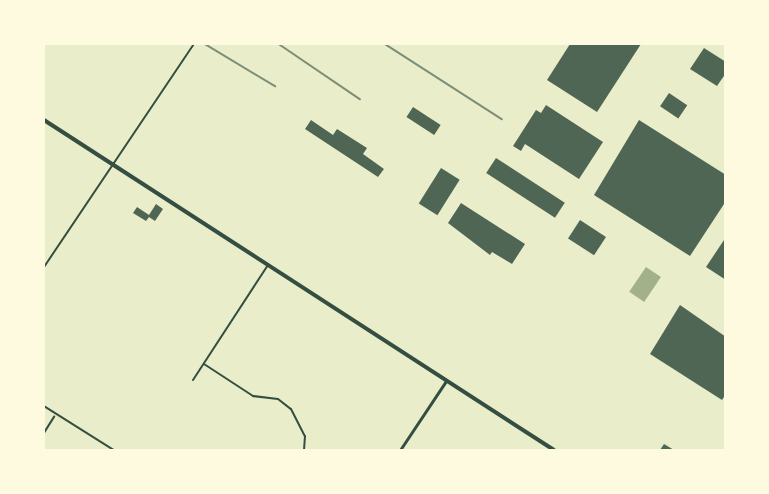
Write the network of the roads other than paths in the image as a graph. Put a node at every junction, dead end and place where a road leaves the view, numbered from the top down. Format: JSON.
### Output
{"nodes":[{"id":1,"x":194,"y":44,"type":"edge"},
{"id":2,"x":44,"y":120,"type":"edge"},
{"id":3,"x":112,"y":164,"type":"junction"},
{"id":4,"x":268,"y":266,"type":"junction"},
{"id":5,"x":44,"y":267,"type":"edge"},
{"id":6,"x":204,"y":364,"type":"junction"},
{"id":7,"x":194,"y":380,"type":"dead end"},
{"id":8,"x":446,"y":381,"type":"junction"},
{"id":9,"x":44,"y":406,"type":"edge"},
{"id":10,"x":55,"y":416,"type":"junction"},
{"id":11,"x":44,"y":433,"type":"edge"},
{"id":12,"x":114,"y":450,"type":"edge"},
{"id":13,"x":304,"y":450,"type":"edge"},
{"id":14,"x":400,"y":450,"type":"edge"},
{"id":15,"x":554,"y":450,"type":"edge"}],
"edges":[{"from":1,"to":3,"type":"street"},
{"from":2,"to":3,"type":"main road"},
{"from":3,"to":4,"type":"main road"},
{"from":3,"to":5,"type":"street"},
{"from":4,"to":6,"type":"street"},
{"from":4,"to":8,"type":"main road"},
{"from":6,"to":7,"type":"street"},
{"from":6,"to":13,"type":"street"},
{"from":8,"to":14,"type":"street"},
{"from":8,"to":15,"type":"main road"},
{"from":9,"to":10,"type":"lane"},
{"from":10,"to":11,"type":"lane"},
{"from":10,"to":12,"type":"lane"}]}
